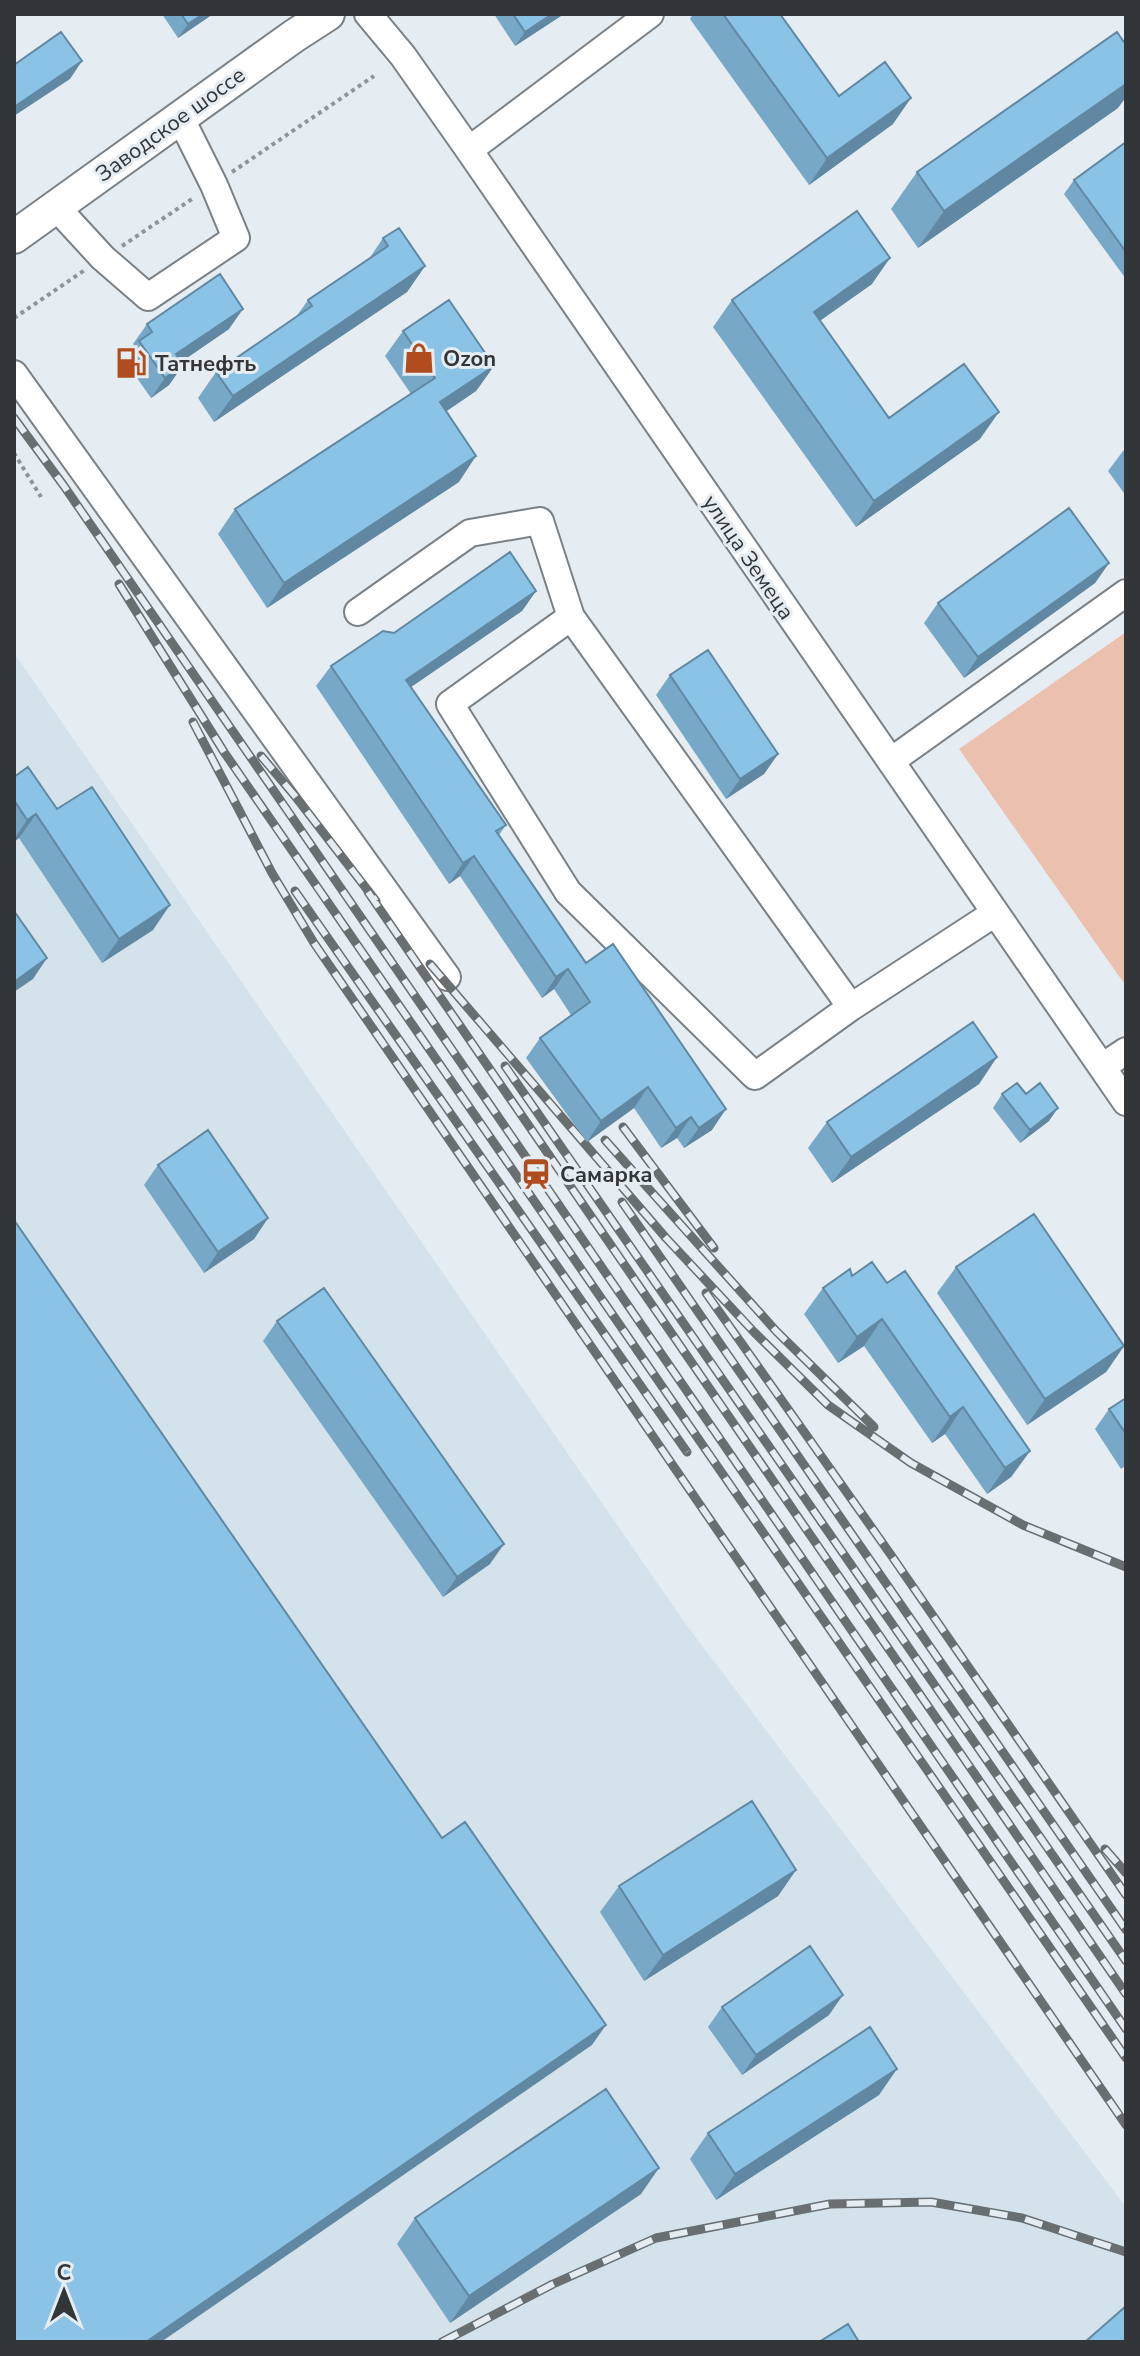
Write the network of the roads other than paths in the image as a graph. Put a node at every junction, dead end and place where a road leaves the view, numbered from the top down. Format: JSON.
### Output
{"nodes":[{"id":1,"x":328,"y":14,"type":"edge"},
{"id":2,"x":368,"y":14,"type":"edge"},
{"id":3,"x":650,"y":14,"type":"edge"},
{"id":4,"x":180,"y":117,"type":"junction"},
{"id":5,"x":469,"y":150,"type":"junction"},
{"id":6,"x":56,"y":207,"type":"junction"},
{"id":7,"x":14,"y":237,"type":"edge"},
{"id":8,"x":14,"y":374,"type":"edge"},
{"id":9,"x":1126,"y":593,"type":"edge"},
{"id":10,"x":358,"y":612,"type":"dead end"},
{"id":11,"x":571,"y":617,"type":"junction"},
{"id":12,"x":891,"y":761,"type":"junction"},
{"id":13,"x":995,"y":913,"type":"junction"},
{"id":14,"x":447,"y":977,"type":"dead end"},
{"id":15,"x":851,"y":1007,"type":"junction"},
{"id":16,"x":1126,"y":1051,"type":"edge"},
{"id":17,"x":1102,"y":1067,"type":"junction"},
{"id":18,"x":1126,"y":1102,"type":"edge"}],
"edges":[{"from":1,"to":4,"type":"main road","name":"Заводское шоссе"},
{"from":2,"to":5,"type":"street","name":"улица Земеца"},
{"from":3,"to":5,"type":"street"},
{"from":4,"to":6,"type":"main road","name":"Заводское шоссе"},
{"from":4,"to":6,"type":"street"},
{"from":5,"to":12,"type":"street","name":"улица Земеца"},
{"from":6,"to":7,"type":"main road","name":"Заводское шоссе"},
{"from":8,"to":14,"type":"street"},
{"from":9,"to":12,"type":"street"},
{"from":10,"to":11,"type":"street"},
{"from":11,"to":15,"type":"street"},
{"from":11,"to":15,"type":"street"},
{"from":12,"to":13,"type":"street","name":"улица Земеца"},
{"from":13,"to":15,"type":"street"},
{"from":13,"to":17,"type":"street","name":"улица Земеца"},
{"from":16,"to":17,"type":"street"},
{"from":17,"to":18,"type":"street","name":"улица Земеца"}]}
